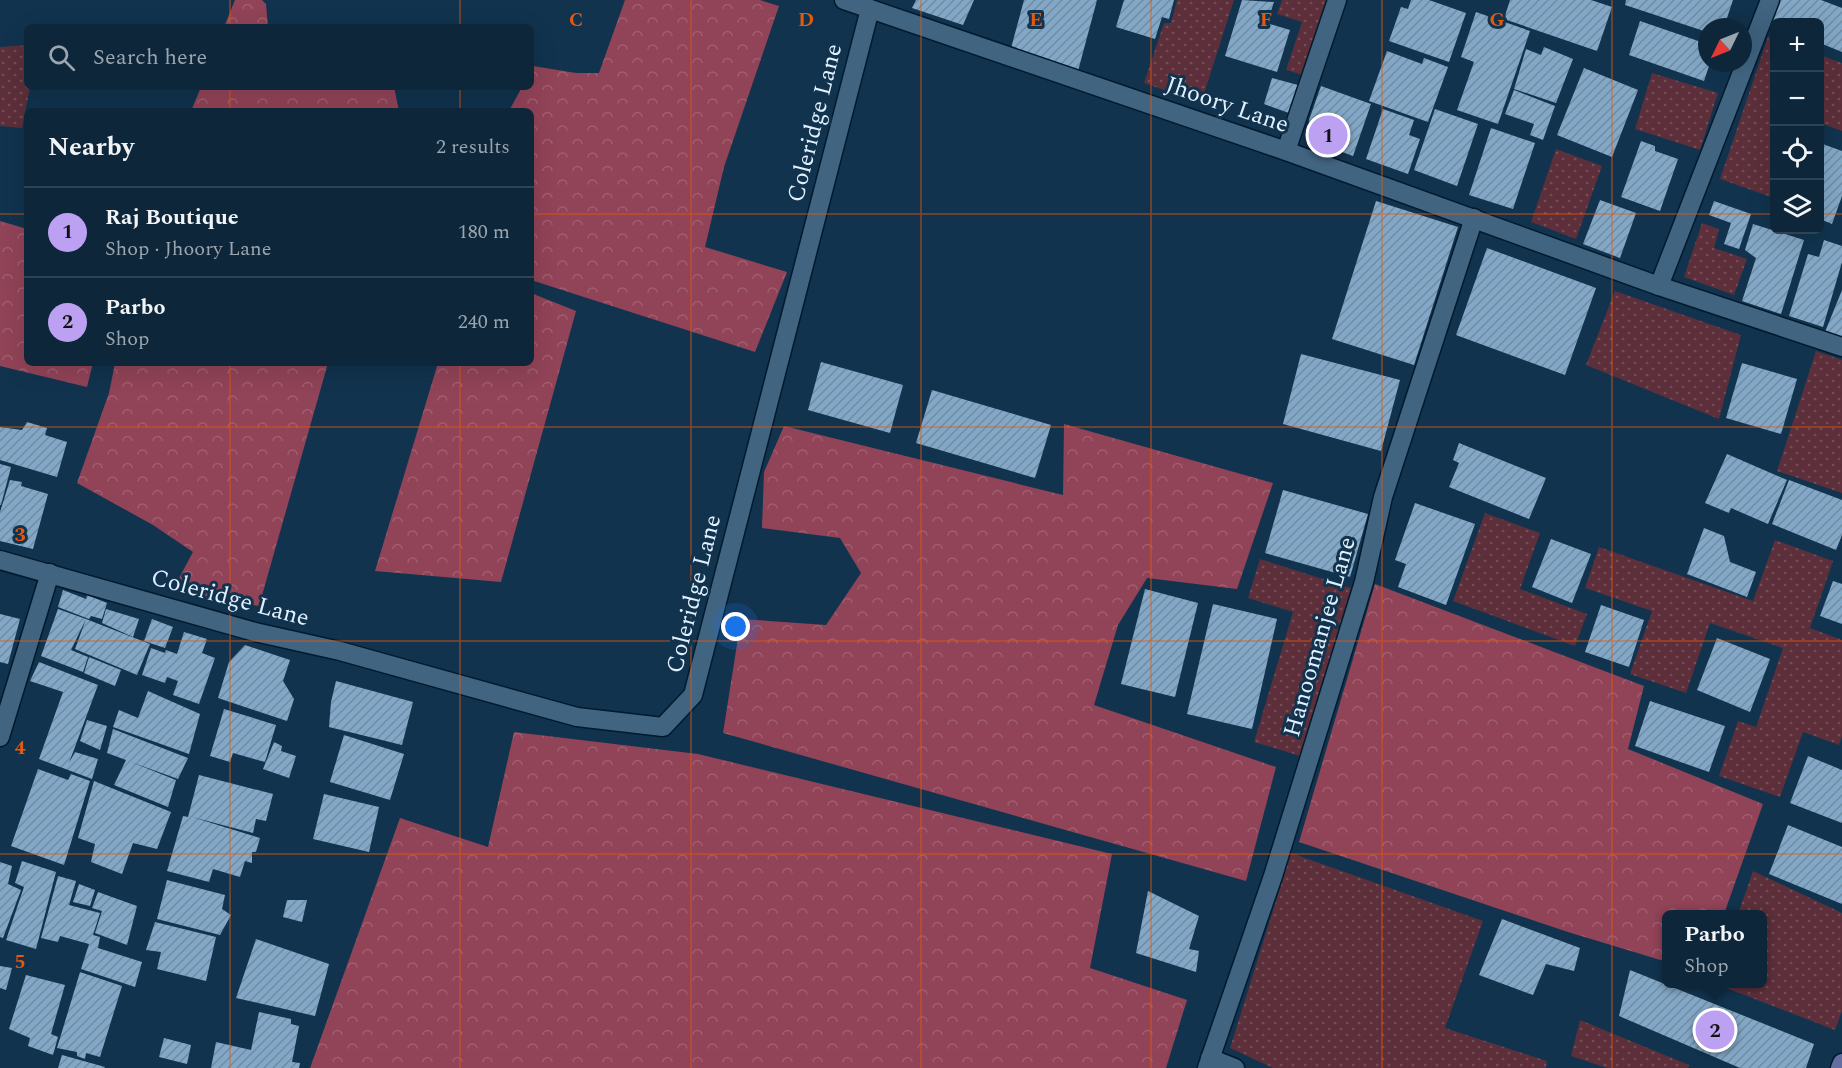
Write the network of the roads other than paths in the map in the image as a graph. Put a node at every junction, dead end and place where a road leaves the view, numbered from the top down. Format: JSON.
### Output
{"nodes":[{"id":1,"x":844,"y":0,"type":"edge"},
{"id":2,"x":1337,"y":0,"type":"edge"},
{"id":3,"x":1770,"y":0,"type":"edge"},
{"id":4,"x":870,"y":9,"type":"junction"},
{"id":5,"x":1286,"y":151,"type":"junction"},
{"id":6,"x":1474,"y":218,"type":"junction"},
{"id":7,"x":1659,"y":286,"type":"junction"},
{"id":8,"x":1842,"y":347,"type":"edge"},
{"id":9,"x":0,"y":560,"type":"edge"},
{"id":10,"x":50,"y":573,"type":"junction"},
{"id":11,"x":0,"y":736,"type":"edge"},
{"id":12,"x":1209,"y":1063,"type":"edge"},
{"id":13,"x":1842,"y":1063,"type":"edge"},
{"id":14,"x":1235,"y":1068,"type":"edge"},
{"id":15,"x":1840,"y":1068,"type":"edge"}],
"edges":[{"from":1,"to":4,"type":"street","name":"Jhoory Lane"},
{"from":2,"to":5,"type":"street"},
{"from":3,"to":7,"type":"street"},
{"from":4,"to":5,"type":"street","name":"Jhoory Lane"},
{"from":4,"to":10,"type":"street","name":"Coleridge Lane"},
{"from":5,"to":6,"type":"street","name":"Jhoory Lane"},
{"from":6,"to":7,"type":"street","name":"Jhoory Lane"},
{"from":6,"to":12,"type":"street","name":"Hanoomanjee Lane"},
{"from":7,"to":8,"type":"street","name":"Jhoory Lane"},
{"from":9,"to":10,"type":"street","name":"Coleridge Lane"},
{"from":10,"to":11,"type":"street"},
{"from":12,"to":14,"type":"street"},
{"from":13,"to":15,"type":"main road"}]}
